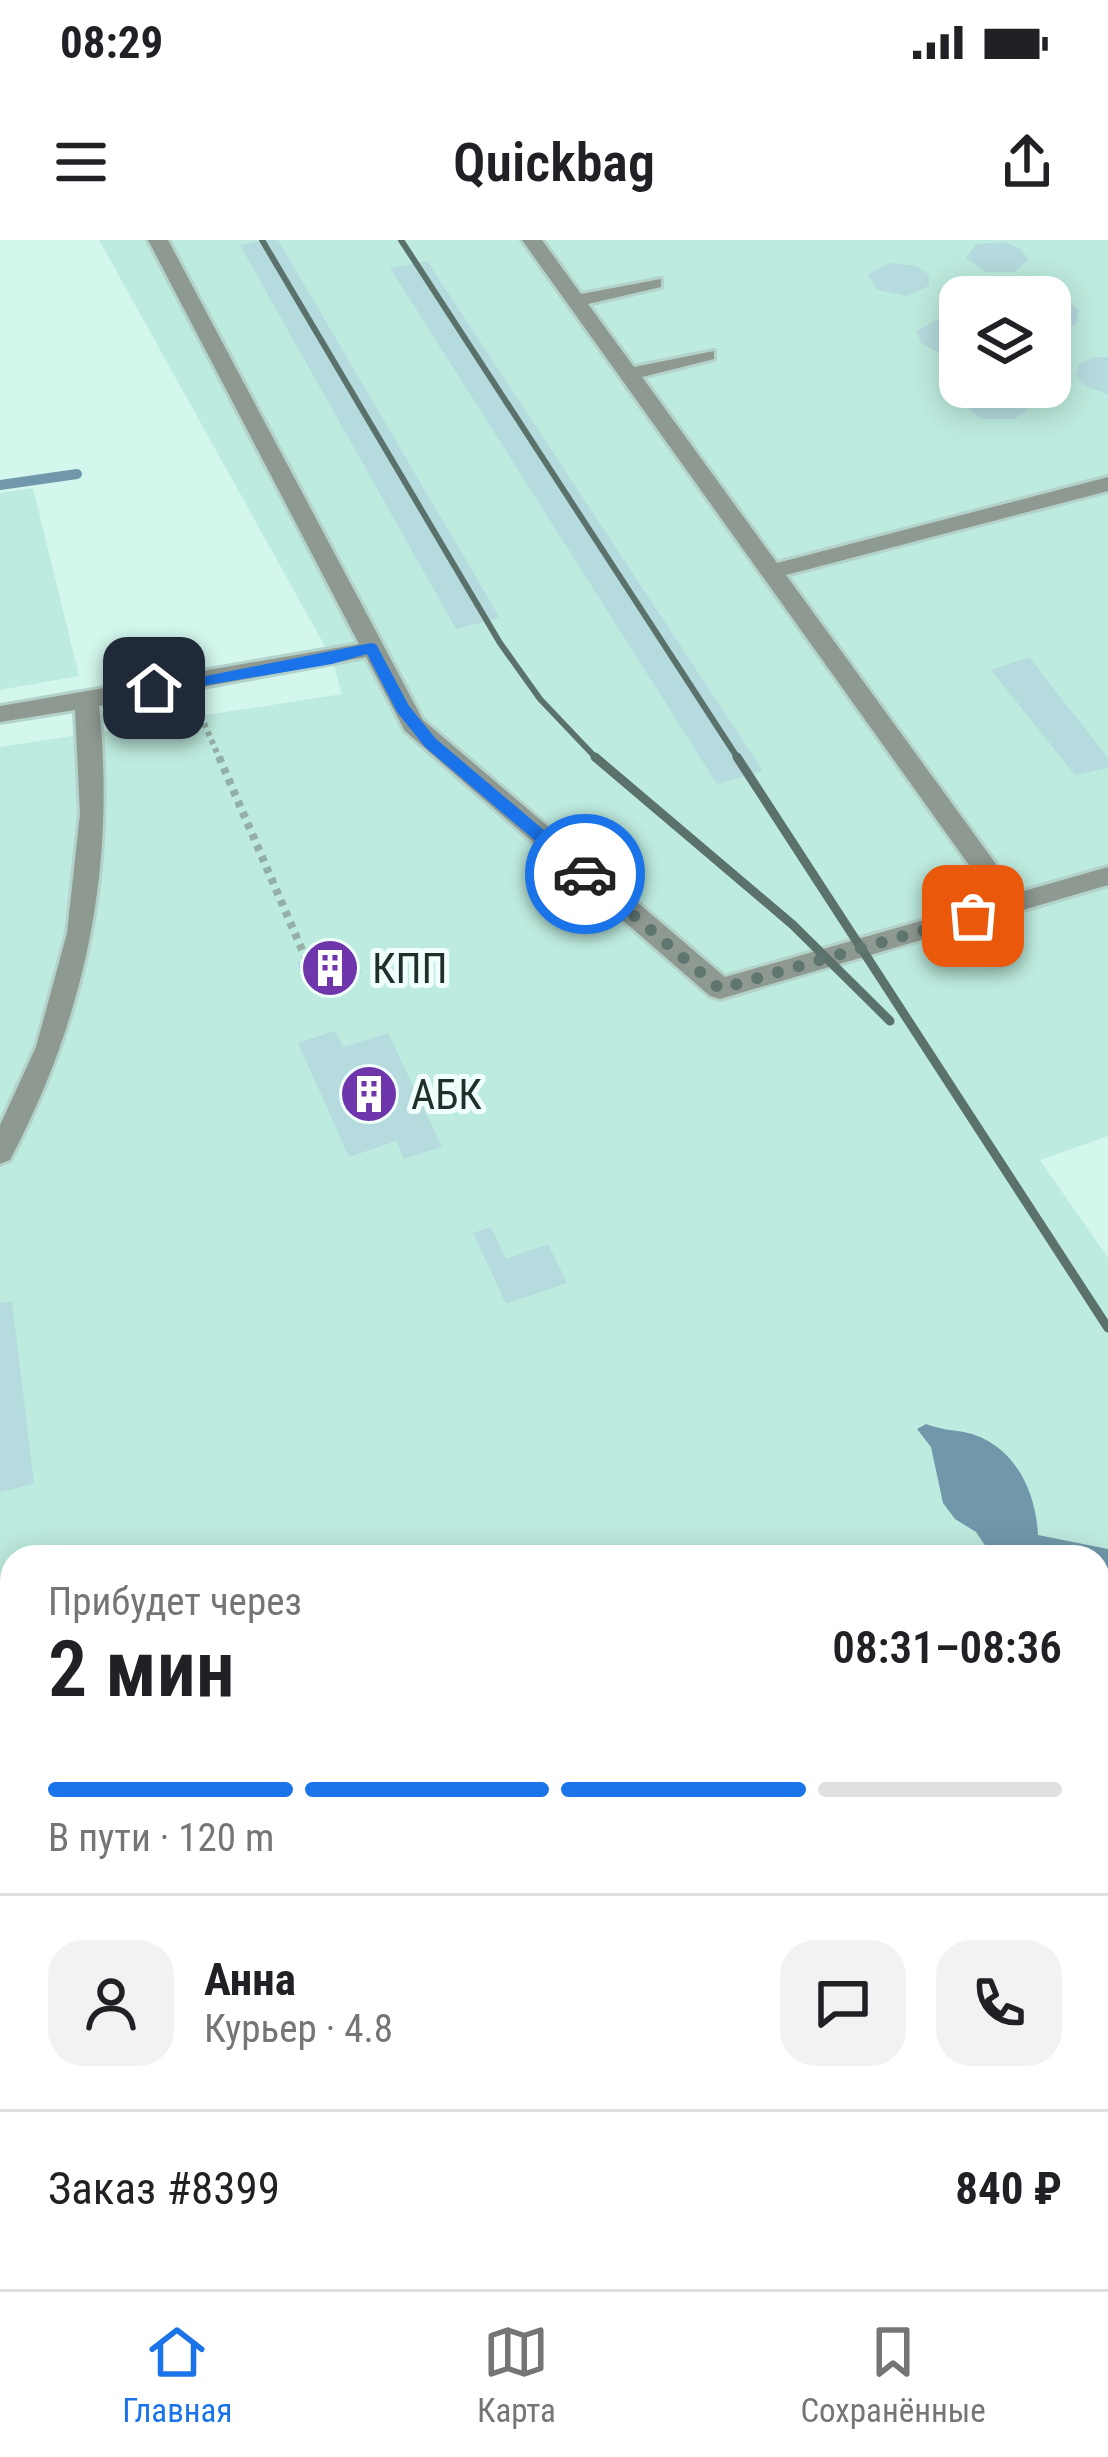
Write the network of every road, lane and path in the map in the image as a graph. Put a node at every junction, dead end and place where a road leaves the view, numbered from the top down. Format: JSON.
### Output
{"nodes":[{"id":1,"x":158,"y":240,"type":"edge"},
{"id":2,"x":532,"y":240,"type":"edge"},
{"id":3,"x":654,"y":283,"type":"dead end"},
{"id":4,"x":576,"y":301,"type":"junction"},
{"id":5,"x":707,"y":355,"type":"dead end"},
{"id":6,"x":628,"y":374,"type":"junction"},
{"id":7,"x":1108,"y":484,"type":"edge"},
{"id":8,"x":774,"y":571,"type":"junction"},
{"id":9,"x":371,"y":648,"type":"junction"},
{"id":10,"x":187,"y":683,"type":"junction"},
{"id":11,"x":86,"y":699,"type":"junction"},
{"id":12,"x":0,"y":714,"type":"edge"},
{"id":13,"x":1108,"y":876,"type":"edge"},
{"id":14,"x":1011,"y":904,"type":"junction"},
{"id":15,"x":306,"y":959,"type":"dead end"},
{"id":16,"x":0,"y":1152,"type":"edge"}],
"edges":[{"from":1,"to":9,"type":"street"},
{"from":2,"to":4,"type":"street"},
{"from":3,"to":4,"type":"street"},
{"from":4,"to":6,"type":"street"},
{"from":5,"to":6,"type":"street"},
{"from":6,"to":8,"type":"street"},
{"from":7,"to":8,"type":"street"},
{"from":8,"to":14,"type":"street"},
{"from":9,"to":10,"type":"street"},
{"from":9,"to":14,"type":"street"},
{"from":10,"to":11,"type":"street"},
{"from":10,"to":15,"type":"path"},
{"from":11,"to":12,"type":"street"},
{"from":11,"to":16,"type":"street"},
{"from":13,"to":14,"type":"street"}]}
